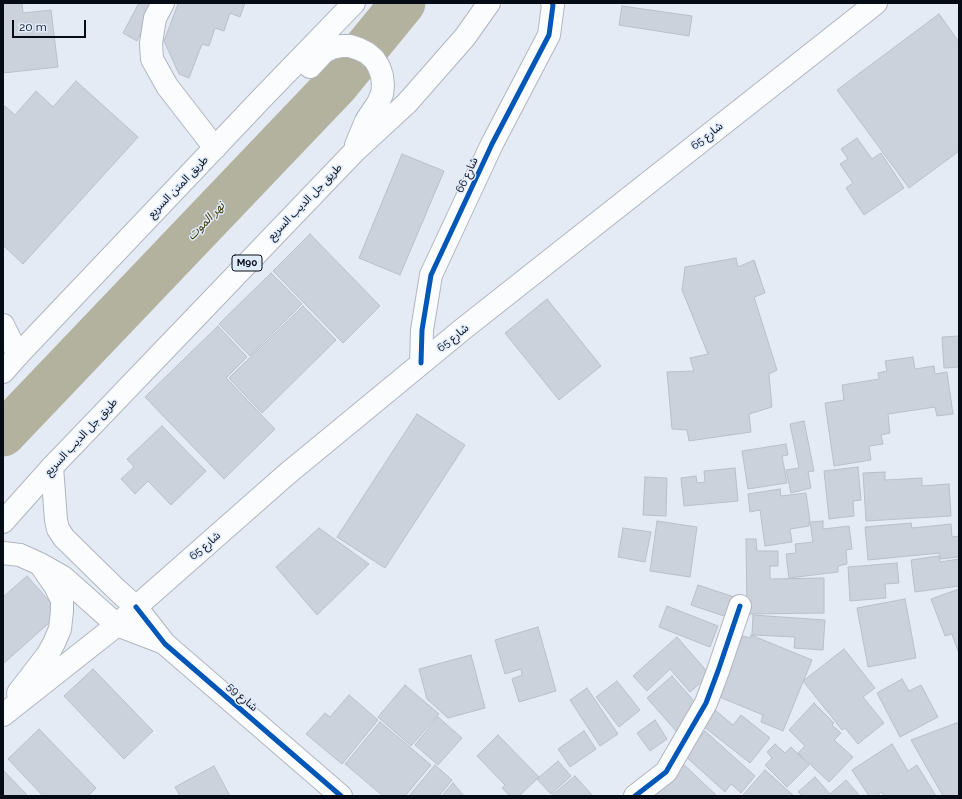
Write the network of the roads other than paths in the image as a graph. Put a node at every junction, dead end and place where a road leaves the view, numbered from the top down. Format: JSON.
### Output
{"nodes":[{"id":1,"x":163,"y":3,"type":"edge"},
{"id":2,"x":354,"y":3,"type":"edge"},
{"id":3,"x":489,"y":3,"type":"edge"},
{"id":4,"x":552,"y":3,"type":"edge"},
{"id":5,"x":876,"y":3,"type":"edge"},
{"id":6,"x":263,"y":97,"type":"junction"},
{"id":7,"x":215,"y":148,"type":"junction"},
{"id":8,"x":354,"y":152,"type":"junction"},
{"id":9,"x":3,"y":325,"type":"edge"},
{"id":10,"x":18,"y":355,"type":"junction"},
{"id":11,"x":421,"y":363,"type":"junction"},
{"id":12,"x":3,"y":372,"type":"edge"},
{"id":13,"x":52,"y":467,"type":"junction"},
{"id":14,"x":3,"y":522,"type":"edge"},
{"id":15,"x":3,"y":553,"type":"edge"},
{"id":16,"x":40,"y":564,"type":"junction"},
{"id":17,"x":740,"y":606,"type":"dead end"},
{"id":18,"x":136,"y":607,"type":"junction"},
{"id":19,"x":117,"y":625,"type":"junction"},
{"id":20,"x":165,"y":644,"type":"junction"},
{"id":21,"x":3,"y":714,"type":"edge"},
{"id":22,"x":341,"y":796,"type":"edge"},
{"id":23,"x":635,"y":796,"type":"edge"}],
"edges":[{"from":1,"to":7,"type":"main road"},
{"from":2,"to":6,"type":"main road","name":"طريق المتن السريع"},
{"from":3,"to":8,"type":"main road","name":"طريق جل الديب السريع","number":"M90"},
{"from":4,"to":11,"type":"main road","name":"شارع 66"},
{"from":5,"to":11,"type":"main road","name":"شارع 65"},
{"from":6,"to":7,"type":"main road","name":"طريق المتن السريع"},
{"from":6,"to":8,"type":"main road"},
{"from":7,"to":10,"type":"main road","name":"طريق المتن السريع"},
{"from":8,"to":13,"type":"main road","name":"طريق جل الديب السريع","number":"M90"},
{"from":9,"to":10,"type":"main road"},
{"from":10,"to":12,"type":"main road","name":"طريق المتن السريع"},
{"from":11,"to":18,"type":"main road","name":"شارع 65"},
{"from":13,"to":14,"type":"main road","name":"طريق جل الديب السريع","number":"M90"},
{"from":13,"to":18,"type":"main road","name":"شارع 59"},
{"from":15,"to":16,"type":"main road"},
{"from":16,"to":19,"type":"main road"},
{"from":16,"to":21,"type":"main road"},
{"from":17,"to":23,"type":"main road"},
{"from":18,"to":19,"type":"main road","name":"شارع 65"},
{"from":18,"to":20,"type":"main road","name":"شارع 59"},
{"from":19,"to":20,"type":"main road","name":"شارع 59"},
{"from":19,"to":21,"type":"main road","name":"شارع 65"},
{"from":20,"to":22,"type":"main road","name":"شارع 59"}]}
